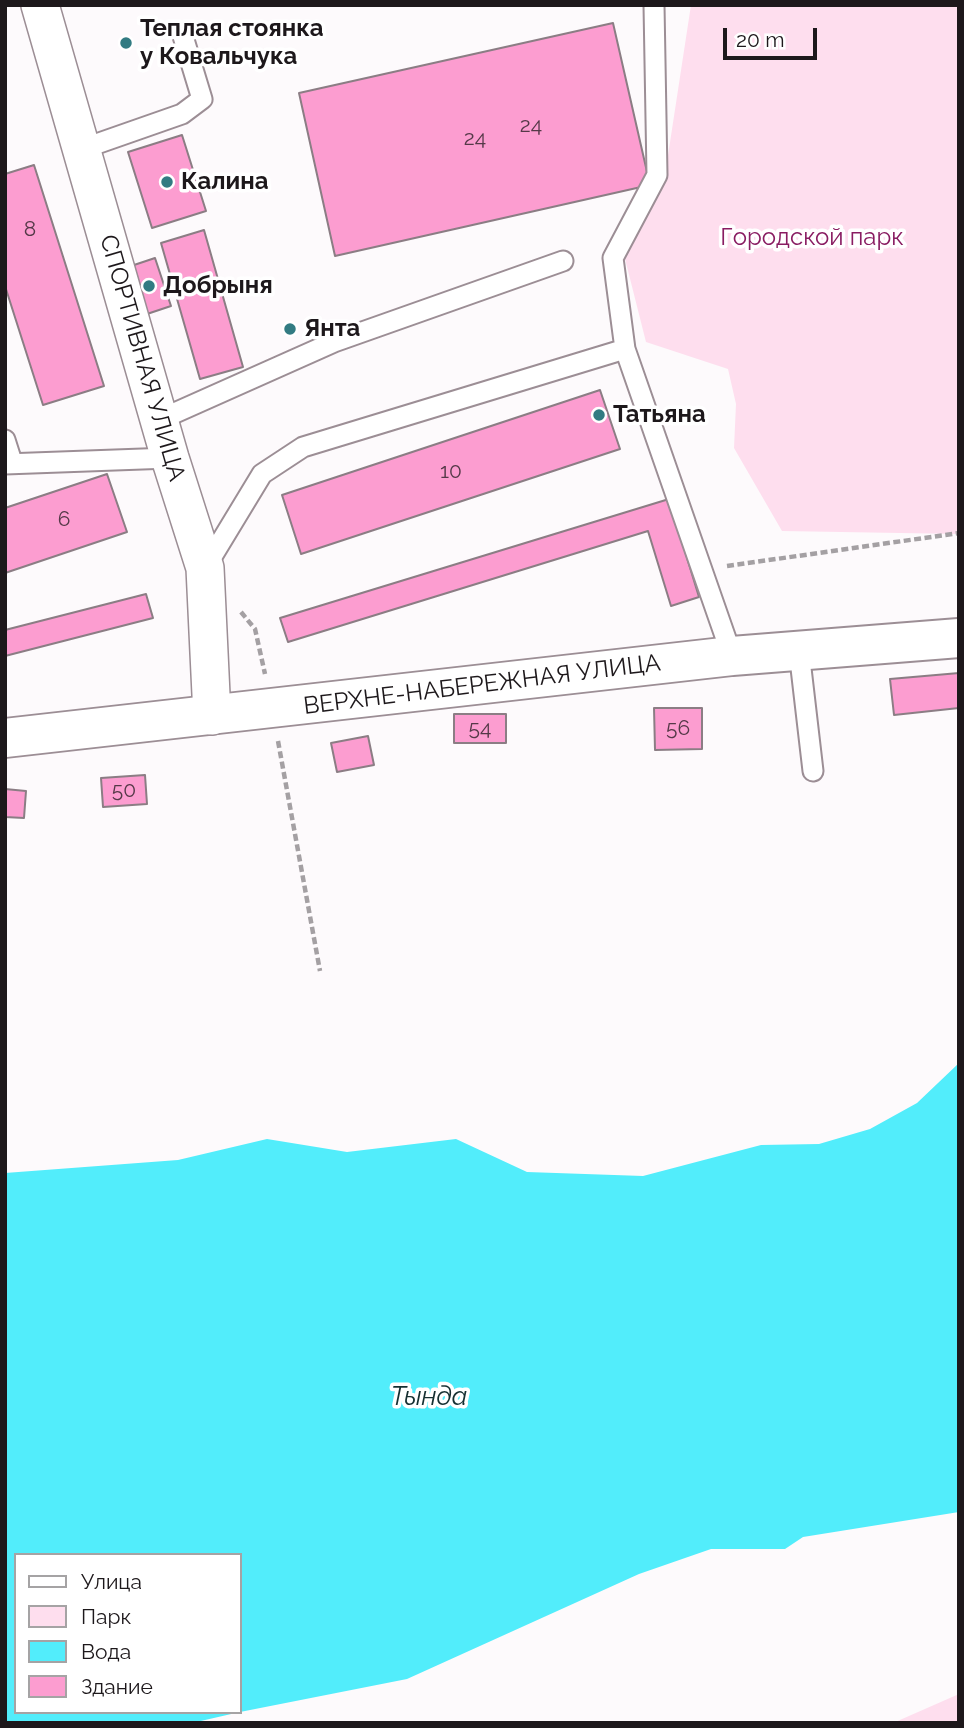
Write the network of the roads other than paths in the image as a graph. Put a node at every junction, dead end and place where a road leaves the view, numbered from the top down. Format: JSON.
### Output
{"nodes":[{"id":1,"x":40,"y":5,"type":"edge"},
{"id":2,"x":654,"y":5,"type":"edge"},
{"id":3,"x":182,"y":33,"type":"dead end"},
{"id":4,"x":82,"y":149,"type":"junction"},
{"id":5,"x":563,"y":261,"type":"dead end"},
{"id":6,"x":625,"y":349,"type":"junction"},
{"id":7,"x":159,"y":420,"type":"junction"},
{"id":8,"x":5,"y":440,"type":"edge"},
{"id":9,"x":170,"y":458,"type":"junction"},
{"id":10,"x":9,"y":463,"type":"edge"},
{"id":11,"x":205,"y":568,"type":"junction"},
{"id":12,"x":959,"y":638,"type":"edge"},
{"id":13,"x":799,"y":651,"type":"junction"},
{"id":14,"x":732,"y":656,"type":"junction"},
{"id":15,"x":212,"y":716,"type":"junction"},
{"id":16,"x":5,"y":738,"type":"edge"},
{"id":17,"x":813,"y":771,"type":"dead end"}],
"edges":[{"from":1,"to":4,"type":"street","name":"СПОРТИВНАЯ УЛИЦА"},
{"from":2,"to":6,"type":"lane"},
{"from":3,"to":4,"type":"lane"},
{"from":4,"to":7,"type":"street","name":"СПОРТИВНАЯ УЛИЦА"},
{"from":5,"to":7,"type":"lane"},
{"from":6,"to":11,"type":"lane"},
{"from":6,"to":14,"type":"lane"},
{"from":7,"to":9,"type":"street","name":"СПОРТИВНАЯ УЛИЦА"},
{"from":8,"to":10,"type":"lane"},
{"from":9,"to":10,"type":"lane"},
{"from":9,"to":11,"type":"street","name":"СПОРТИВНАЯ УЛИЦА"},
{"from":11,"to":15,"type":"street","name":"СПОРТИВНАЯ УЛИЦА"},
{"from":12,"to":13,"type":"street","name":"ВЕРХНЕ-НАБЕРЕЖНАЯ УЛИЦА"},
{"from":13,"to":14,"type":"street","name":"ВЕРХНЕ-НАБЕРЕЖНАЯ УЛИЦА"},
{"from":13,"to":17,"type":"lane"},
{"from":14,"to":15,"type":"street","name":"ВЕРХНЕ-НАБЕРЕЖНАЯ УЛИЦА"},
{"from":15,"to":16,"type":"street","name":"ВЕРХНЕ-НАБЕРЕЖНАЯ УЛИЦА"}]}
